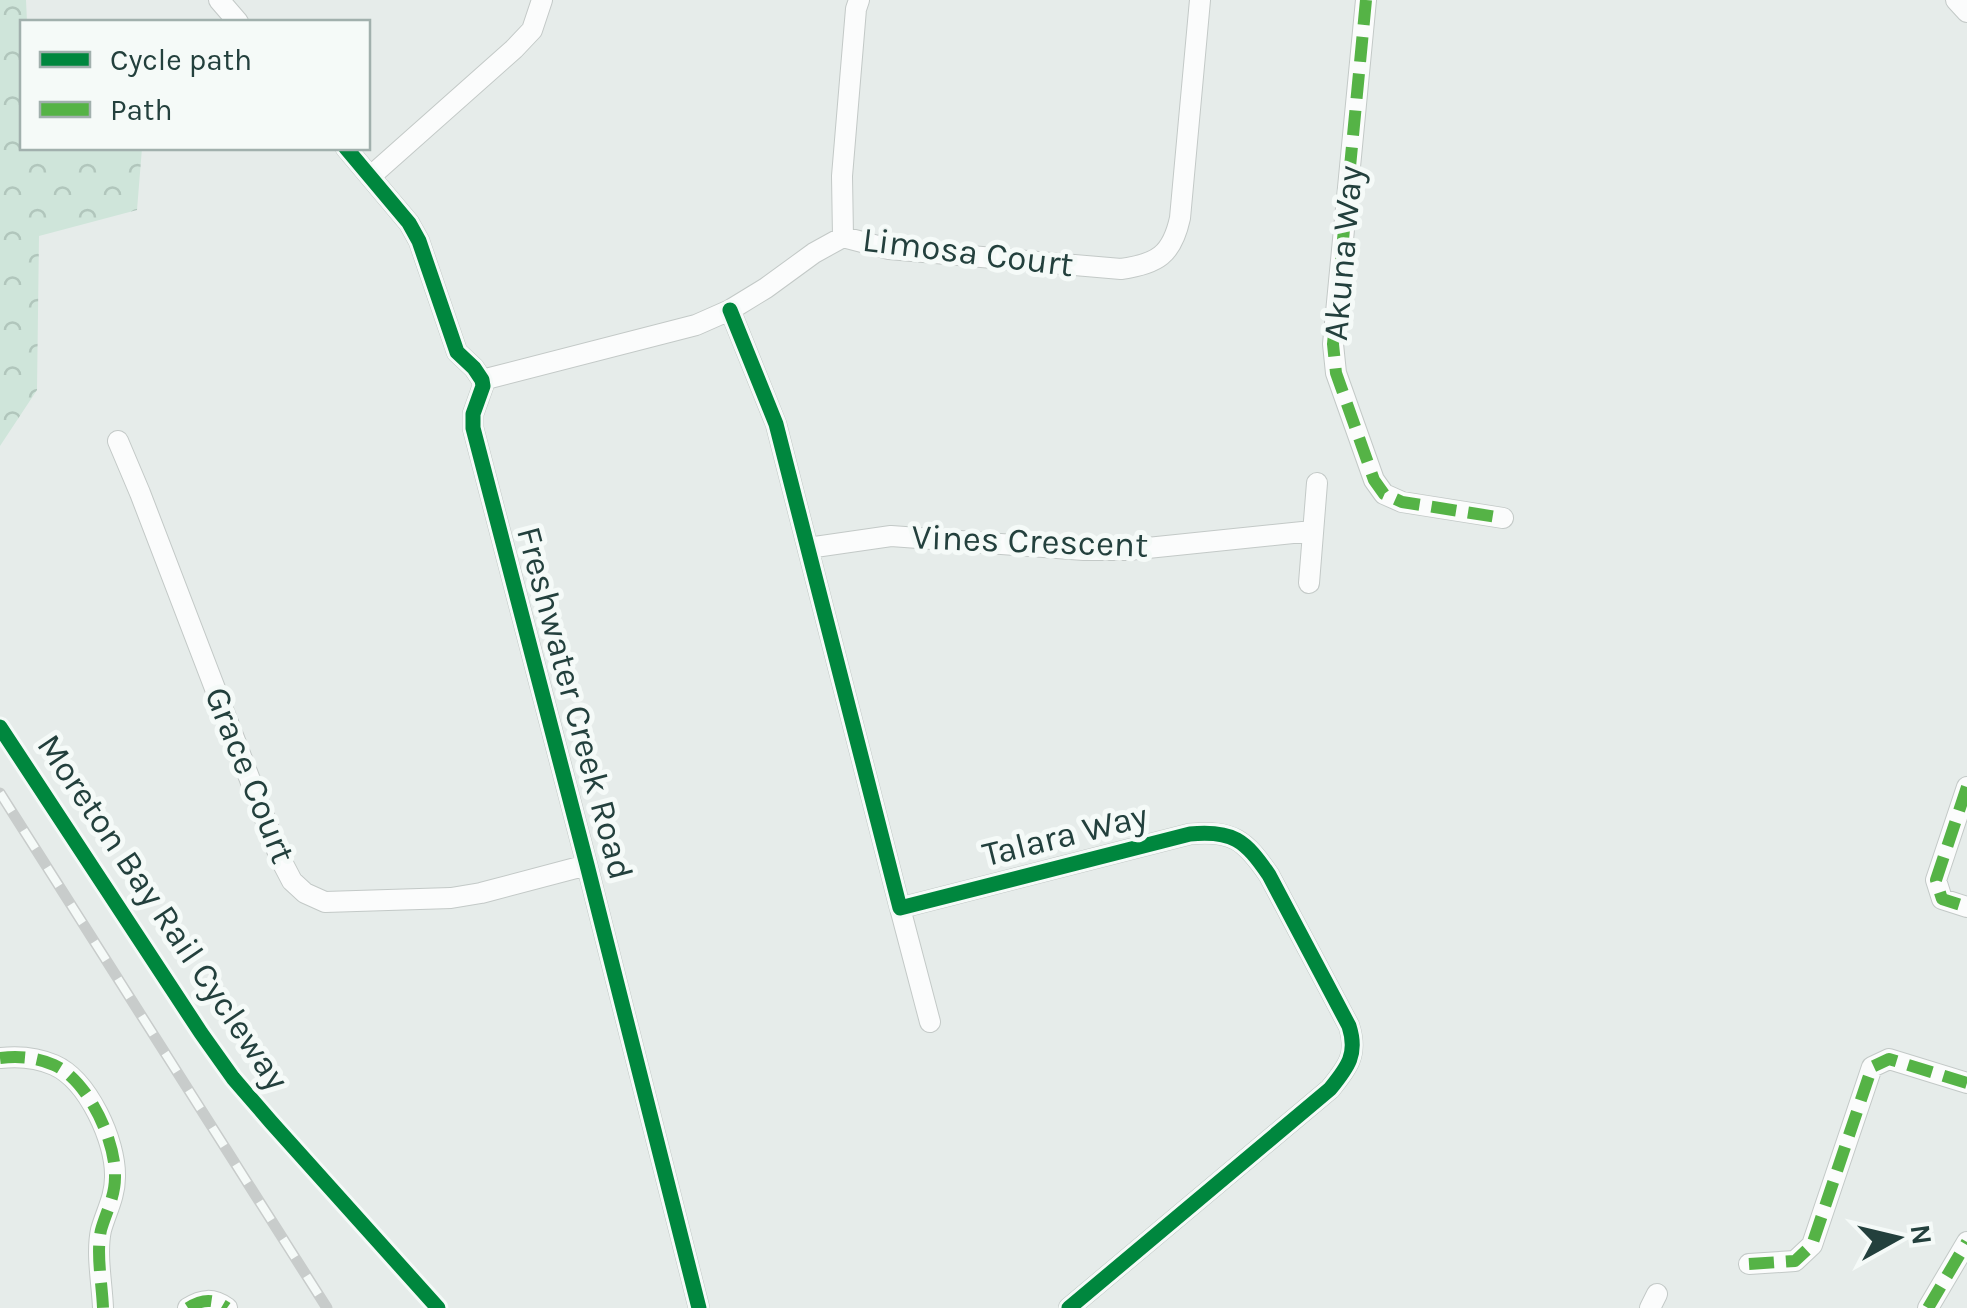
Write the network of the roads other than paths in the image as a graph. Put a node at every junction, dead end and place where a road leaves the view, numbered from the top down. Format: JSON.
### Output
{"nodes":[{"id":1,"x":219,"y":0,"type":"edge"},
{"id":2,"x":542,"y":0,"type":"edge"},
{"id":3,"x":859,"y":0,"type":"edge"},
{"id":4,"x":1200,"y":0,"type":"edge"},
{"id":5,"x":1366,"y":0,"type":"edge"},
{"id":6,"x":1956,"y":0,"type":"edge"},
{"id":7,"x":1967,"y":12,"type":"edge"},
{"id":8,"x":236,"y":20,"type":"edge"},
{"id":9,"x":348,"y":150,"type":"edge"},
{"id":10,"x":371,"y":176,"type":"junction"},
{"id":11,"x":843,"y":237,"type":"junction"},
{"id":12,"x":730,"y":310,"type":"junction"},
{"id":13,"x":482,"y":380,"type":"junction"},
{"id":14,"x":118,"y":441,"type":"dead end"},
{"id":15,"x":1317,"y":483,"type":"dead end"},
{"id":16,"x":1503,"y":518,"type":"dead end"},
{"id":17,"x":1312,"y":530,"type":"junction"},
{"id":18,"x":808,"y":548,"type":"junction"},
{"id":19,"x":1309,"y":583,"type":"dead end"},
{"id":20,"x":1967,"y":787,"type":"edge"},
{"id":21,"x":587,"y":866,"type":"junction"},
{"id":22,"x":1967,"y":907,"type":"edge"},
{"id":23,"x":900,"y":908,"type":"junction"},
{"id":24,"x":930,"y":1022,"type":"dead end"},
{"id":25,"x":0,"y":1058,"type":"edge"},
{"id":26,"x":1967,"y":1082,"type":"edge"},
{"id":27,"x":1967,"y":1242,"type":"edge"},
{"id":28,"x":1750,"y":1264,"type":"dead end"},
{"id":29,"x":103,"y":1308,"type":"edge"},
{"id":30,"x":188,"y":1308,"type":"edge"},
{"id":31,"x":226,"y":1308,"type":"edge"},
{"id":32,"x":698,"y":1308,"type":"edge"},
{"id":33,"x":1068,"y":1308,"type":"edge"},
{"id":34,"x":1928,"y":1308,"type":"edge"}],
"edges":[{"from":1,"to":8,"type":"street"},
{"from":2,"to":10,"type":"street"},
{"from":3,"to":11,"type":"street"},
{"from":4,"to":11,"type":"street","name":"Limosa Court"},
{"from":5,"to":16,"type":"street","name":"Akuna Way"},
{"from":6,"to":7,"type":"street"},
{"from":9,"to":10,"type":"street"},
{"from":10,"to":13,"type":"street"},
{"from":11,"to":12,"type":"street","name":"Limosa Court"},
{"from":12,"to":13,"type":"street","name":"Limosa Court"},
{"from":12,"to":18,"type":"street"},
{"from":13,"to":21,"type":"street","name":"Freshwater Creek Road"},
{"from":14,"to":21,"type":"street","name":"Grace Court"},
{"from":15,"to":17,"type":"street"},
{"from":17,"to":18,"type":"street","name":"Vines Crescent"},
{"from":17,"to":19,"type":"street"},
{"from":18,"to":23,"type":"street"},
{"from":20,"to":22,"type":"street"},
{"from":21,"to":32,"type":"street","name":"Freshwater Creek Road"},
{"from":23,"to":24,"type":"street"},
{"from":23,"to":33,"type":"street","name":"Talara Way"},
{"from":25,"to":29,"type":"street"},
{"from":26,"to":28,"type":"street"},
{"from":27,"to":34,"type":"street"},
{"from":30,"to":31,"type":"street"}]}
